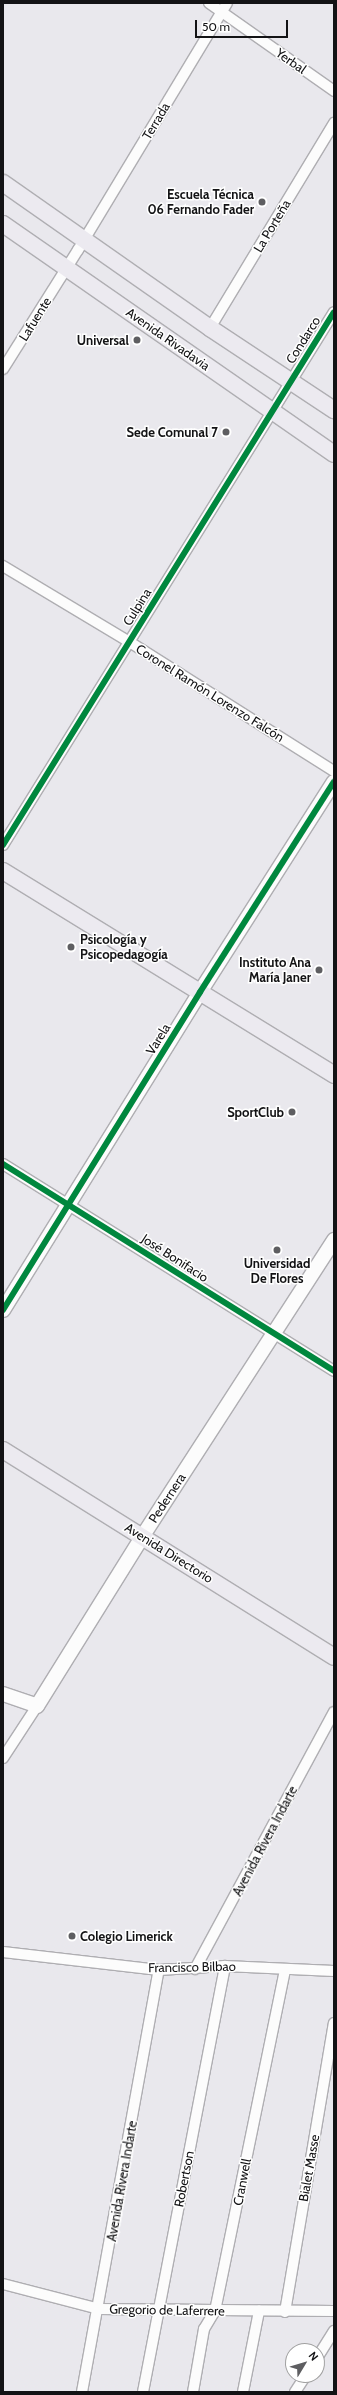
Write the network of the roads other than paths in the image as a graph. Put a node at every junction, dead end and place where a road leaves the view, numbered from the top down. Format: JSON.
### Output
{"nodes":[{"id":1,"x":210,"y":3,"type":"edge"},
{"id":2,"x":225,"y":7,"type":"edge"},
{"id":3,"x":334,"y":91,"type":"edge"},
{"id":4,"x":334,"y":123,"type":"edge"},
{"id":5,"x":3,"y":183,"type":"edge"},
{"id":6,"x":3,"y":224,"type":"edge"},
{"id":7,"x":84,"y":239,"type":"junction"},
{"id":8,"x":67,"y":268,"type":"junction"},
{"id":9,"x":334,"y":312,"type":"edge"},
{"id":10,"x":210,"y":328,"type":"junction"},
{"id":11,"x":3,"y":369,"type":"edge"},
{"id":12,"x":290,"y":381,"type":"junction"},
{"id":13,"x":334,"y":410,"type":"edge"},
{"id":14,"x":272,"y":411,"type":"junction"},
{"id":15,"x":334,"y":454,"type":"edge"},
{"id":16,"x":3,"y":566,"type":"edge"},
{"id":17,"x":128,"y":641,"type":"junction"},
{"id":18,"x":334,"y":771,"type":"edge"},
{"id":19,"x":334,"y":782,"type":"edge"},
{"id":20,"x":3,"y":845,"type":"edge"},
{"id":21,"x":3,"y":871,"type":"edge"},
{"id":22,"x":200,"y":992,"type":"junction"},
{"id":23,"x":334,"y":1074,"type":"edge"},
{"id":24,"x":3,"y":1164,"type":"edge"},
{"id":25,"x":68,"y":1204,"type":"junction"},
{"id":26,"x":334,"y":1240,"type":"edge"},
{"id":27,"x":3,"y":1310,"type":"edge"},
{"id":28,"x":274,"y":1335,"type":"junction"},
{"id":29,"x":334,"y":1372,"type":"edge"},
{"id":30,"x":3,"y":1450,"type":"edge"},
{"id":31,"x":142,"y":1537,"type":"junction"},
{"id":32,"x":334,"y":1657,"type":"edge"},
{"id":33,"x":3,"y":1694,"type":"edge"},
{"id":34,"x":37,"y":1706,"type":"junction"},
{"id":35,"x":334,"y":1712,"type":"edge"},
{"id":36,"x":3,"y":1758,"type":"edge"},
{"id":37,"x":3,"y":1952,"type":"edge"},
{"id":38,"x":225,"y":1966,"type":"junction"},
{"id":39,"x":195,"y":1969,"type":"junction"},
{"id":40,"x":285,"y":1969,"type":"junction"},
{"id":41,"x":159,"y":1970,"type":"junction"},
{"id":42,"x":334,"y":1971,"type":"edge"},
{"id":43,"x":334,"y":2023,"type":"edge"},
{"id":44,"x":3,"y":2284,"type":"edge"},
{"id":45,"x":99,"y":2309,"type":"junction"},
{"id":46,"x":159,"y":2311,"type":"junction"},
{"id":47,"x":215,"y":2311,"type":"junction"},
{"id":48,"x":334,"y":2311,"type":"edge"},
{"id":49,"x":259,"y":2312,"type":"junction"},
{"id":50,"x":285,"y":2312,"type":"junction"},
{"id":51,"x":334,"y":2331,"type":"edge"},
{"id":52,"x":325,"y":2345,"type":"edge"},
{"id":53,"x":301,"y":2383,"type":"edge"},
{"id":54,"x":82,"y":2392,"type":"edge"},
{"id":55,"x":143,"y":2392,"type":"edge"},
{"id":56,"x":193,"y":2392,"type":"edge"},
{"id":57,"x":243,"y":2392,"type":"edge"},
{"id":58,"x":295,"y":2392,"type":"edge"}],
"edges":[{"from":1,"to":2,"type":"street","name":"Yerbal"},
{"from":2,"to":3,"type":"street","name":"Yerbal"},
{"from":2,"to":7,"type":"street","name":"Terrada"},
{"from":4,"to":10,"type":"street","name":"La Porteña"},
{"from":5,"to":7,"type":"main road"},
{"from":6,"to":8,"type":"main road","name":"Avenida Rivadavia"},
{"from":7,"to":8,"type":"street","name":"Terrada"},
{"from":7,"to":10,"type":"main road"},
{"from":8,"to":11,"type":"street","name":"Lafuente"},
{"from":8,"to":14,"type":"main road","name":"Avenida Rivadavia"},
{"from":9,"to":12,"type":"street","name":"Condarco"},
{"from":10,"to":12,"type":"main road"},
{"from":12,"to":13,"type":"main road"},
{"from":12,"to":14,"type":"street","name":"Culpina"},
{"from":14,"to":15,"type":"main road","name":"Avenida Rivadavia"},
{"from":14,"to":17,"type":"street","name":"Culpina"},
{"from":16,"to":17,"type":"street","name":"Coronel Ramón Lorenzo Falcón"},
{"from":17,"to":18,"type":"street","name":"Coronel Ramón Lorenzo Falcón"},
{"from":17,"to":20,"type":"street","name":"Culpina"},
{"from":19,"to":22,"type":"street","name":"Varela"},
{"from":21,"to":22,"type":"main road"},
{"from":22,"to":23,"type":"main road"},
{"from":22,"to":25,"type":"street","name":"Varela"},
{"from":24,"to":25,"type":"street","name":"José Bonifacio"},
{"from":25,"to":27,"type":"street","name":"Varela"},
{"from":25,"to":28,"type":"street","name":"José Bonifacio"},
{"from":26,"to":28,"type":"street","name":"Pedernera"},
{"from":28,"to":29,"type":"street","name":"José Bonifacio"},
{"from":28,"to":31,"type":"street","name":"Pedernera"},
{"from":30,"to":31,"type":"main road","name":"Avenida Directorio"},
{"from":31,"to":32,"type":"main road","name":"Avenida Directorio"},
{"from":31,"to":34,"type":"street","name":"Pedernera"},
{"from":33,"to":34,"type":"street"},
{"from":34,"to":36,"type":"street","name":"Pedernera"},
{"from":35,"to":39,"type":"street","name":"Avenida Rivera Indarte"},
{"from":37,"to":41,"type":"street","name":"Francisco Bilbao"},
{"from":38,"to":39,"type":"street","name":"Francisco Bilbao"},
{"from":38,"to":40,"type":"street","name":"Francisco Bilbao"},
{"from":38,"to":46,"type":"street","name":"Robertson"},
{"from":39,"to":41,"type":"street","name":"Francisco Bilbao"},
{"from":40,"to":42,"type":"street","name":"Francisco Bilbao"},
{"from":40,"to":47,"type":"street","name":"Cranwell"},
{"from":41,"to":45,"type":"street","name":"Avenida Rivera Indarte"},
{"from":43,"to":50,"type":"street","name":"Bialet Masse"},
{"from":44,"to":45,"type":"street","name":"Gregorio de Laferrere"},
{"from":45,"to":46,"type":"street","name":"Gregorio de Laferrere"},
{"from":45,"to":54,"type":"street","name":"Avenida Rivera Indarte"},
{"from":46,"to":47,"type":"street","name":"Gregorio de Laferrere"},
{"from":46,"to":55,"type":"street","name":"Robertson"},
{"from":47,"to":49,"type":"street","name":"Gregorio de Laferrere"},
{"from":47,"to":56,"type":"street","name":"Cranwell"},
{"from":48,"to":50,"type":"street","name":"Gregorio de Laferrere"},
{"from":49,"to":50,"type":"street","name":"Gregorio de Laferrere"},
{"from":49,"to":57,"type":"street"},
{"from":51,"to":52,"type":"street"},
{"from":53,"to":58,"type":"street"}]}
